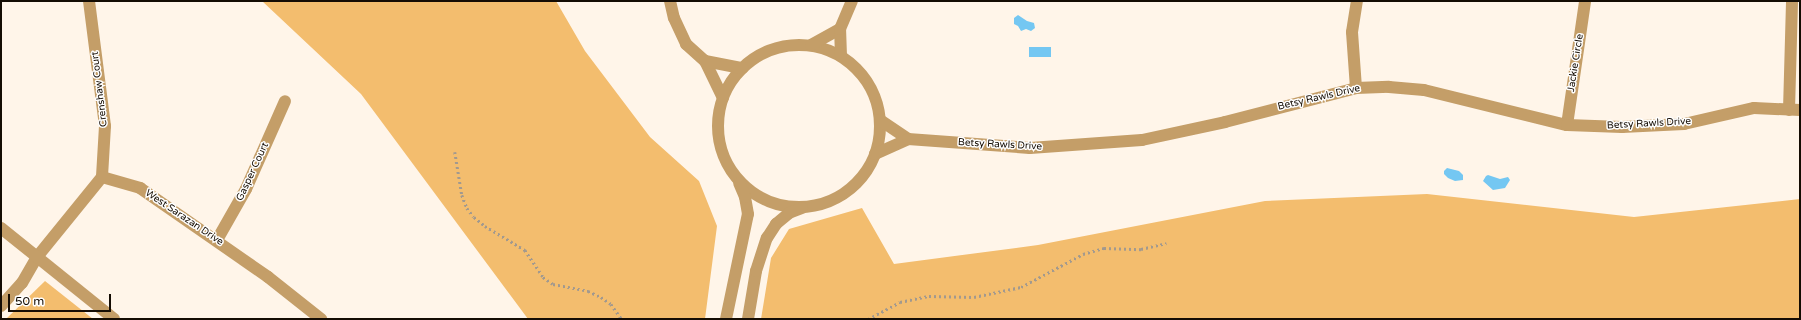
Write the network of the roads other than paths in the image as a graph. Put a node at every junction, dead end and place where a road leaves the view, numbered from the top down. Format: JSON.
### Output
{"nodes":[{"id":1,"x":89,"y":1,"type":"edge"},
{"id":2,"x":670,"y":1,"type":"edge"},
{"id":3,"x":852,"y":1,"type":"edge"},
{"id":4,"x":1357,"y":1,"type":"edge"},
{"id":5,"x":1585,"y":1,"type":"edge"},
{"id":6,"x":1792,"y":1,"type":"edge"},
{"id":7,"x":840,"y":30,"type":"junction"},
{"id":8,"x":811,"y":45,"type":"junction"},
{"id":9,"x":841,"y":56,"type":"junction"},
{"id":10,"x":705,"y":61,"type":"junction"},
{"id":11,"x":742,"y":68,"type":"junction"},
{"id":12,"x":1356,"y":88,"type":"junction"},
{"id":13,"x":723,"y":98,"type":"junction"},
{"id":14,"x":285,"y":101,"type":"dead end"},
{"id":15,"x":1794,"y":110,"type":"edge"},
{"id":16,"x":880,"y":120,"type":"junction"},
{"id":17,"x":1566,"y":125,"type":"junction"},
{"id":18,"x":908,"y":139,"type":"junction"},
{"id":19,"x":875,"y":154,"type":"junction"},
{"id":20,"x":736,"y":176,"type":"junction"},
{"id":21,"x":102,"y":177,"type":"junction"},
{"id":22,"x":805,"y":207,"type":"junction"},
{"id":23,"x":1,"y":228,"type":"edge"},
{"id":24,"x":217,"y":240,"type":"junction"},
{"id":25,"x":37,"y":257,"type":"junction"},
{"id":26,"x":1,"y":306,"type":"edge"},
{"id":27,"x":114,"y":319,"type":"edge"},
{"id":28,"x":321,"y":319,"type":"edge"},
{"id":29,"x":726,"y":319,"type":"edge"},
{"id":30,"x":748,"y":319,"type":"edge"}],
"edges":[{"from":1,"to":21,"type":"street","name":"Crenshaw Court"},
{"from":2,"to":10,"type":"street"},
{"from":3,"to":7,"type":"street"},
{"from":4,"to":12,"type":"street"},
{"from":5,"to":17,"type":"street","name":"Jackie Circle"},
{"from":6,"to":15,"type":"street"},
{"from":7,"to":8,"type":"street"},
{"from":7,"to":9,"type":"street"},
{"from":8,"to":9,"type":"street"},
{"from":8,"to":11,"type":"street"},
{"from":9,"to":16,"type":"street"},
{"from":10,"to":11,"type":"street"},
{"from":10,"to":13,"type":"street"},
{"from":11,"to":13,"type":"street"},
{"from":12,"to":17,"type":"street","name":"Betsy Rawls Drive"},
{"from":12,"to":18,"type":"street","name":"Betsy Rawls Drive"},
{"from":13,"to":20,"type":"street"},
{"from":14,"to":24,"type":"street","name":"Gasper Court"},
{"from":15,"to":17,"type":"street","name":"Betsy Rawls Drive"},
{"from":16,"to":18,"type":"street","name":"Betsy Rawls Drive"},
{"from":16,"to":19,"type":"street"},
{"from":18,"to":19,"type":"street","name":"Betsy Rawls Drive"},
{"from":19,"to":22,"type":"street"},
{"from":20,"to":22,"type":"street"},
{"from":20,"to":29,"type":"street"},
{"from":21,"to":24,"type":"street","name":"West Sarazan Drive"},
{"from":21,"to":25,"type":"street"},
{"from":22,"to":30,"type":"street"},
{"from":23,"to":25,"type":"street"},
{"from":24,"to":28,"type":"street","name":"West Sarazan Drive"},
{"from":25,"to":26,"type":"street"},
{"from":25,"to":27,"type":"street"}]}
